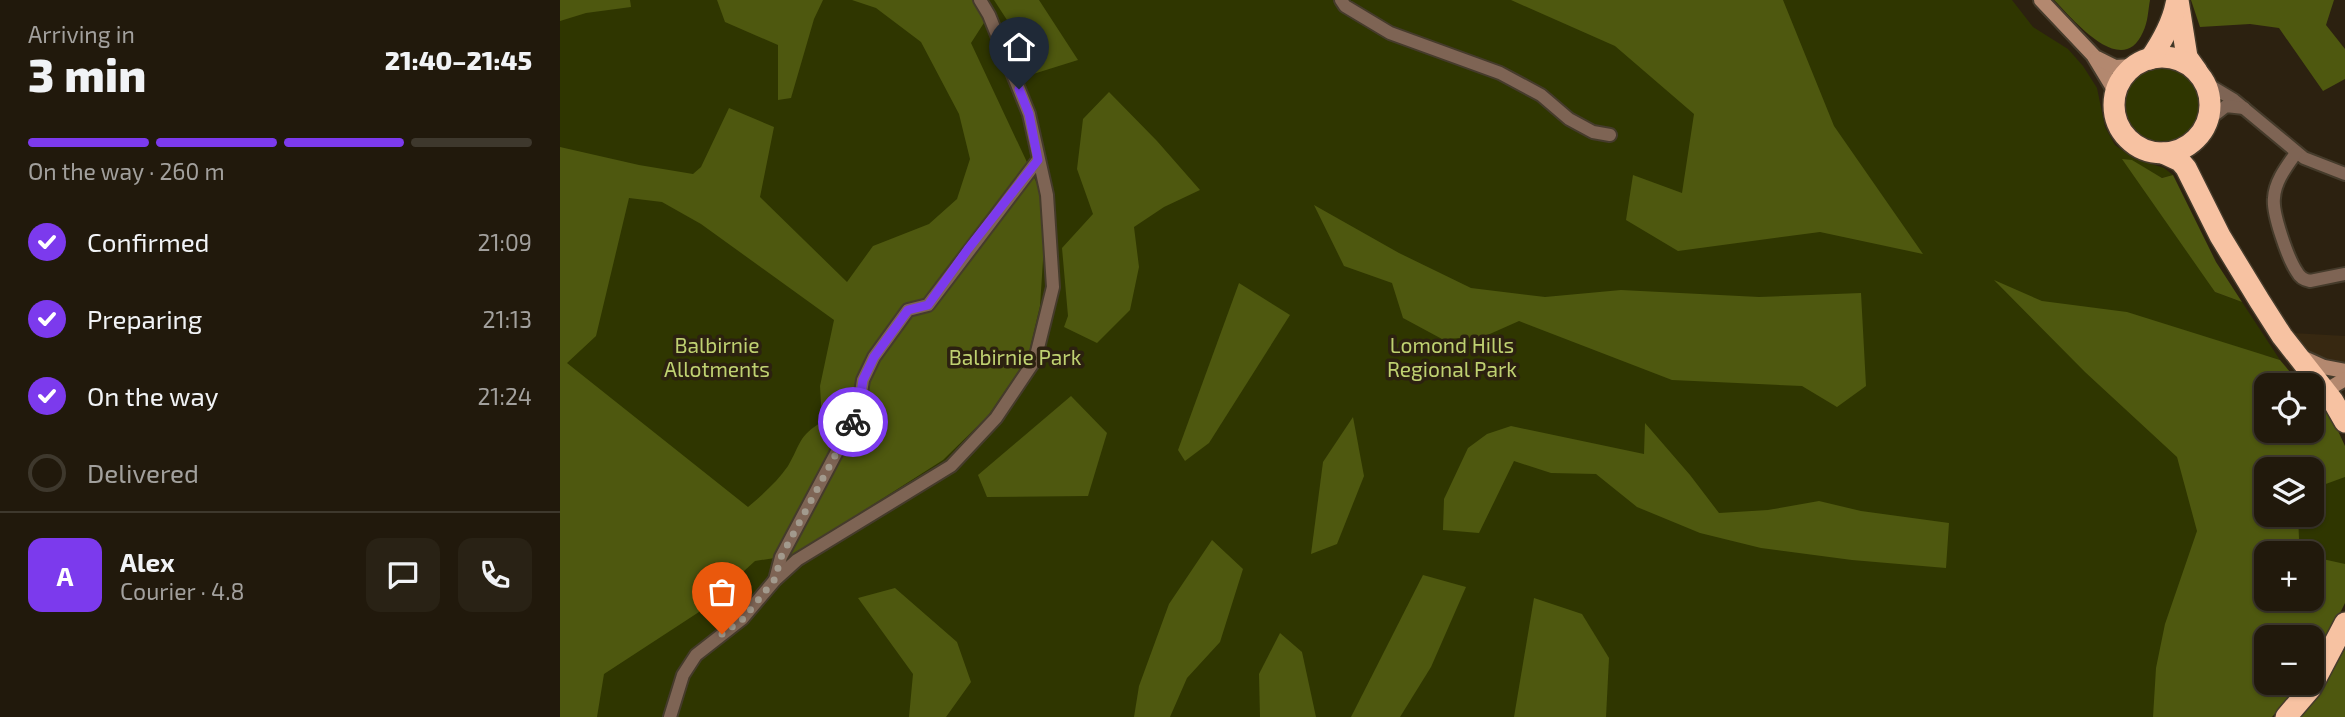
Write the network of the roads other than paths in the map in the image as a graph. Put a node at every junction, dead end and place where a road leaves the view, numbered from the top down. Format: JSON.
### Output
{"nodes":[{"id":1,"x":980,"y":0,"type":"edge"},
{"id":2,"x":1341,"y":0,"type":"edge"},
{"id":3,"x":2041,"y":0,"type":"edge"},
{"id":4,"x":2177,"y":0,"type":"edge"},
{"id":5,"x":2093,"y":55,"type":"junction"},
{"id":6,"x":2142,"y":63,"type":"junction"},
{"id":7,"x":2202,"y":79,"type":"junction"},
{"id":8,"x":2116,"y":93,"type":"junction"},
{"id":9,"x":2244,"y":108,"type":"junction"},
{"id":10,"x":2204,"y":127,"type":"junction"},
{"id":11,"x":1610,"y":135,"type":"dead end"},
{"id":12,"x":2163,"y":153,"type":"junction"},
{"id":13,"x":2296,"y":153,"type":"junction"},
{"id":14,"x":1038,"y":160,"type":"junction"},
{"id":15,"x":2345,"y":174,"type":"edge"},
{"id":16,"x":2208,"y":211,"type":"junction"},
{"id":17,"x":2345,"y":274,"type":"edge"},
{"id":18,"x":2295,"y":352,"type":"junction"},
{"id":19,"x":2345,"y":370,"type":"edge"},
{"id":20,"x":2345,"y":379,"type":"edge"},
{"id":21,"x":2325,"y":391,"type":"junction"},
{"id":22,"x":2345,"y":422,"type":"edge"},
{"id":23,"x":775,"y":579,"type":"junction"},
{"id":24,"x":2345,"y":623,"type":"edge"},
{"id":25,"x":670,"y":717,"type":"edge"},
{"id":26,"x":2286,"y":717,"type":"edge"}],
"edges":[{"from":1,"to":14,"type":"street"},
{"from":2,"to":11,"type":"street"},
{"from":3,"to":5,"type":"main road"},
{"from":4,"to":6,"type":"highway"},
{"from":4,"to":7,"type":"highway"},
{"from":5,"to":6,"type":"main road"},
{"from":5,"to":8,"type":"main road"},
{"from":6,"to":7,"type":"highway"},
{"from":6,"to":8,"type":"highway"},
{"from":7,"to":9,"type":"street"},
{"from":7,"to":10,"type":"highway"},
{"from":8,"to":12,"type":"highway"},
{"from":9,"to":10,"type":"street"},
{"from":9,"to":13,"type":"street"},
{"from":10,"to":12,"type":"highway"},
{"from":10,"to":16,"type":"highway"},
{"from":12,"to":16,"type":"highway"},
{"from":13,"to":15,"type":"street"},
{"from":13,"to":17,"type":"street"},
{"from":14,"to":23,"type":"street"},
{"from":14,"to":23,"type":"street"},
{"from":16,"to":18,"type":"highway"},
{"from":18,"to":19,"type":"main road"},
{"from":18,"to":21,"type":"highway"},
{"from":20,"to":21,"type":"main road"},
{"from":21,"to":22,"type":"highway"},
{"from":23,"to":25,"type":"street"},
{"from":24,"to":26,"type":"highway"}]}
